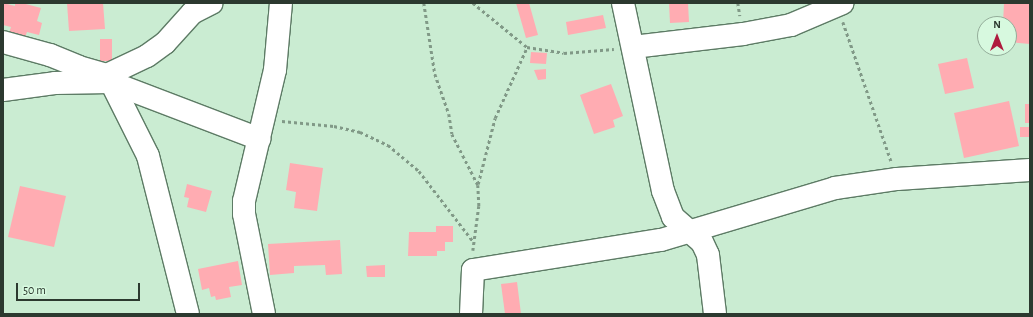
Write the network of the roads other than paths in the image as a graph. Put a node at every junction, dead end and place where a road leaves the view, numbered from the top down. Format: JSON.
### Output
{"nodes":[{"id":1,"x":212,"y":3,"type":"edge"},
{"id":2,"x":281,"y":3,"type":"edge"},
{"id":3,"x":623,"y":3,"type":"edge"},
{"id":4,"x":840,"y":4,"type":"edge"},
{"id":5,"x":3,"y":42,"type":"edge"},
{"id":6,"x":633,"y":47,"type":"junction"},
{"id":7,"x":110,"y":80,"type":"junction"},
{"id":8,"x":3,"y":90,"type":"edge"},
{"id":9,"x":262,"y":129,"type":"junction"},
{"id":10,"x":1030,"y":170,"type":"edge"},
{"id":11,"x":674,"y":217,"type":"junction"},
{"id":12,"x":692,"y":232,"type":"junction"},
{"id":13,"x":661,"y":240,"type":"junction"},
{"id":14,"x":188,"y":314,"type":"edge"},
{"id":15,"x":264,"y":314,"type":"edge"},
{"id":16,"x":471,"y":314,"type":"edge"},
{"id":17,"x":715,"y":314,"type":"edge"}],
"edges":[{"from":1,"to":7,"type":"street"},
{"from":2,"to":9,"type":"street"},
{"from":3,"to":6,"type":"street"},
{"from":4,"to":6,"type":"street"},
{"from":5,"to":7,"type":"street"},
{"from":6,"to":11,"type":"street"},
{"from":7,"to":8,"type":"street"},
{"from":7,"to":9,"type":"street"},
{"from":7,"to":14,"type":"street"},
{"from":9,"to":15,"type":"street"},
{"from":10,"to":12,"type":"street"},
{"from":11,"to":12,"type":"street"},
{"from":11,"to":13,"type":"street"},
{"from":12,"to":13,"type":"street"},
{"from":12,"to":17,"type":"street"},
{"from":13,"to":16,"type":"street"}]}
